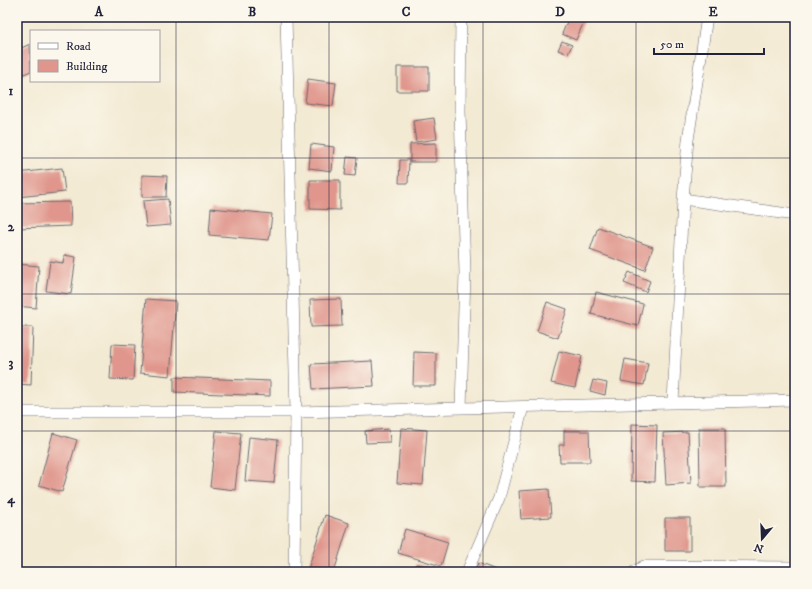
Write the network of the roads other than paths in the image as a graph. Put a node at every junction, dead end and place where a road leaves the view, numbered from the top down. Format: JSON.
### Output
{"nodes":[{"id":1,"x":286,"y":17,"type":"edge"},
{"id":2,"x":461,"y":17,"type":"edge"},
{"id":3,"x":706,"y":17,"type":"edge"},
{"id":4,"x":683,"y":199,"type":"junction"},
{"id":5,"x":795,"y":215,"type":"edge"},
{"id":6,"x":795,"y":400,"type":"edge"},
{"id":7,"x":673,"y":403,"type":"junction"},
{"id":8,"x":523,"y":407,"type":"junction"},
{"id":9,"x":460,"y":408,"type":"junction"},
{"id":10,"x":17,"y":412,"type":"edge"},
{"id":11,"x":296,"y":412,"type":"junction"},
{"id":12,"x":795,"y":568,"type":"edge"},
{"id":13,"x":294,"y":572,"type":"edge"},
{"id":14,"x":466,"y":572,"type":"edge"},
{"id":15,"x":634,"y":572,"type":"edge"}],
"edges":[{"from":1,"to":11,"type":"street"},
{"from":2,"to":9,"type":"street"},
{"from":3,"to":4,"type":"street"},
{"from":4,"to":5,"type":"street"},
{"from":4,"to":7,"type":"street"},
{"from":6,"to":7,"type":"street"},
{"from":7,"to":8,"type":"street"},
{"from":8,"to":9,"type":"street"},
{"from":8,"to":14,"type":"street"},
{"from":9,"to":11,"type":"street"},
{"from":10,"to":11,"type":"street"},
{"from":11,"to":13,"type":"street"},
{"from":12,"to":15,"type":"street"}]}
